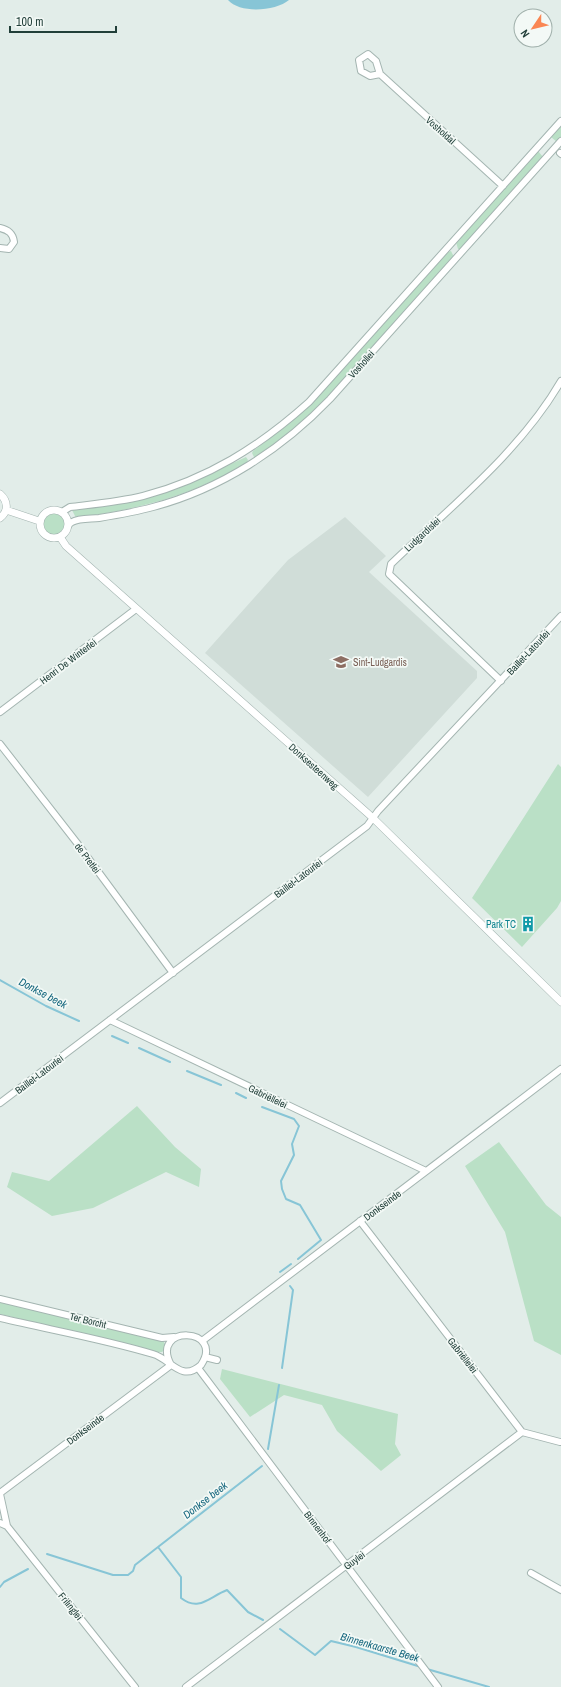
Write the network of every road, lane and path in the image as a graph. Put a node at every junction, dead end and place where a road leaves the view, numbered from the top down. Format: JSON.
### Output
{"nodes":[{"id":1,"x":380,"y":74,"type":"dead end"},
{"id":2,"x":561,"y":121,"type":"edge"},
{"id":3,"x":561,"y":141,"type":"edge"},
{"id":4,"x":503,"y":186,"type":"junction"},
{"id":5,"x":0,"y":228,"type":"edge"},
{"id":6,"x":450,"y":246,"type":"junction"},
{"id":7,"x":0,"y":248,"type":"edge"},
{"id":8,"x":459,"y":255,"type":"junction"},
{"id":9,"x":561,"y":381,"type":"edge"},
{"id":10,"x":246,"y":452,"type":"junction"},
{"id":11,"x":253,"y":463,"type":"junction"},
{"id":12,"x":0,"y":494,"type":"edge"},
{"id":13,"x":6,"y":510,"type":"junction"},
{"id":14,"x":62,"y":512,"type":"junction"},
{"id":15,"x":0,"y":518,"type":"edge"},
{"id":16,"x":39,"y":521,"type":"junction"},
{"id":17,"x":68,"y":526,"type":"junction"},
{"id":18,"x":60,"y":537,"type":"junction"},
{"id":19,"x":136,"y":609,"type":"junction"},
{"id":20,"x":561,"y":616,"type":"edge"},
{"id":21,"x":501,"y":680,"type":"junction"},
{"id":22,"x":0,"y":712,"type":"edge"},
{"id":23,"x":0,"y":744,"type":"edge"},
{"id":24,"x":372,"y":818,"type":"junction"},
{"id":25,"x":173,"y":973,"type":"junction"},
{"id":26,"x":561,"y":1002,"type":"edge"},
{"id":27,"x":110,"y":1020,"type":"junction"},
{"id":28,"x":561,"y":1069,"type":"edge"},
{"id":29,"x":0,"y":1103,"type":"edge"},
{"id":30,"x":426,"y":1171,"type":"junction"},
{"id":31,"x":360,"y":1221,"type":"junction"},
{"id":32,"x":0,"y":1299,"type":"edge"},
{"id":33,"x":0,"y":1318,"type":"edge"},
{"id":34,"x":176,"y":1337,"type":"junction"},
{"id":35,"x":202,"y":1341,"type":"junction"},
{"id":36,"x":205,"y":1357,"type":"junction"},
{"id":37,"x":217,"y":1360,"type":"dead end"},
{"id":38,"x":171,"y":1364,"type":"junction"},
{"id":39,"x":198,"y":1368,"type":"junction"},
{"id":40,"x":522,"y":1432,"type":"junction"},
{"id":41,"x":560,"y":1442,"type":"edge"},
{"id":42,"x":0,"y":1494,"type":"edge"},
{"id":43,"x":0,"y":1523,"type":"edge"},
{"id":44,"x":7,"y":1526,"type":"junction"},
{"id":45,"x":347,"y":1565,"type":"junction"},
{"id":46,"x":530,"y":1573,"type":"dead end"},
{"id":47,"x":561,"y":1590,"type":"edge"},
{"id":48,"x":135,"y":1687,"type":"edge"},
{"id":49,"x":186,"y":1687,"type":"edge"},
{"id":50,"x":438,"y":1687,"type":"edge"}],
"edges":[{"from":1,"to":4,"type":"street","name":"Vosholdal"},
{"from":2,"to":4,"type":"street","name":"Voshollei"},
{"from":3,"to":8,"type":"street","name":"Voshollei"},
{"from":4,"to":6,"type":"street","name":"Voshollei"},
{"from":5,"to":7,"type":"street"},
{"from":6,"to":8,"type":"street"},
{"from":6,"to":10,"type":"street","name":"Voshollei"},
{"from":8,"to":11,"type":"street","name":"Voshollei"},
{"from":9,"to":21,"type":"street","name":"Ludgardislei"},
{"from":10,"to":11,"type":"street"},
{"from":10,"to":14,"type":"street","name":"Voshollei"},
{"from":11,"to":17,"type":"street","name":"Voshollei"},
{"from":12,"to":13,"type":"street"},
{"from":13,"to":15,"type":"street"},
{"from":13,"to":16,"type":"street"},
{"from":14,"to":16,"type":"street"},
{"from":14,"to":17,"type":"street"},
{"from":16,"to":18,"type":"street"},
{"from":17,"to":18,"type":"street"},
{"from":18,"to":19,"type":"street","name":"Donksesteenweg"},
{"from":19,"to":22,"type":"street","name":"Henri De Winterlei"},
{"from":19,"to":24,"type":"street","name":"Donksesteenweg"},
{"from":20,"to":21,"type":"street","name":"Baillet-Latourlei"},
{"from":21,"to":24,"type":"street","name":"Baillet-Latourlei"},
{"from":23,"to":25,"type":"street","name":"de Pretlei"},
{"from":24,"to":25,"type":"street","name":"Baillet-Latourlei"},
{"from":24,"to":26,"type":"street","name":"Donksesteenweg"},
{"from":25,"to":27,"type":"street","name":"Baillet-Latourlei"},
{"from":27,"to":29,"type":"street","name":"Baillet-Latourlei"},
{"from":27,"to":30,"type":"street","name":"Gabriëllelei"},
{"from":28,"to":30,"type":"street","name":"Donkseinde"},
{"from":30,"to":31,"type":"street","name":"Donkseinde"},
{"from":31,"to":35,"type":"street","name":"Donkseinde"},
{"from":31,"to":40,"type":"street","name":"Gabriëllelei"},
{"from":32,"to":34,"type":"street","name":"Ter Borcht"},
{"from":33,"to":38,"type":"street","name":"Ter Borcht"},
{"from":34,"to":35,"type":"street"},
{"from":34,"to":38,"type":"street"},
{"from":35,"to":36,"type":"street"},
{"from":36,"to":37,"type":"street"},
{"from":36,"to":39,"type":"street"},
{"from":38,"to":39,"type":"street"},
{"from":38,"to":42,"type":"street","name":"Donkseinde"},
{"from":39,"to":45,"type":"street","name":"Binnenhof"},
{"from":40,"to":41,"type":"street"},
{"from":40,"to":45,"type":"street","name":"Guylei"},
{"from":42,"to":44,"type":"street","name":"Frilinglei"},
{"from":43,"to":44,"type":"street","name":"Frilinglei"},
{"from":44,"to":48,"type":"street","name":"Frilinglei"},
{"from":45,"to":49,"type":"street","name":"Guylei"},
{"from":45,"to":50,"type":"street","name":"Binnenhof"},
{"from":46,"to":47,"type":"street"}]}
